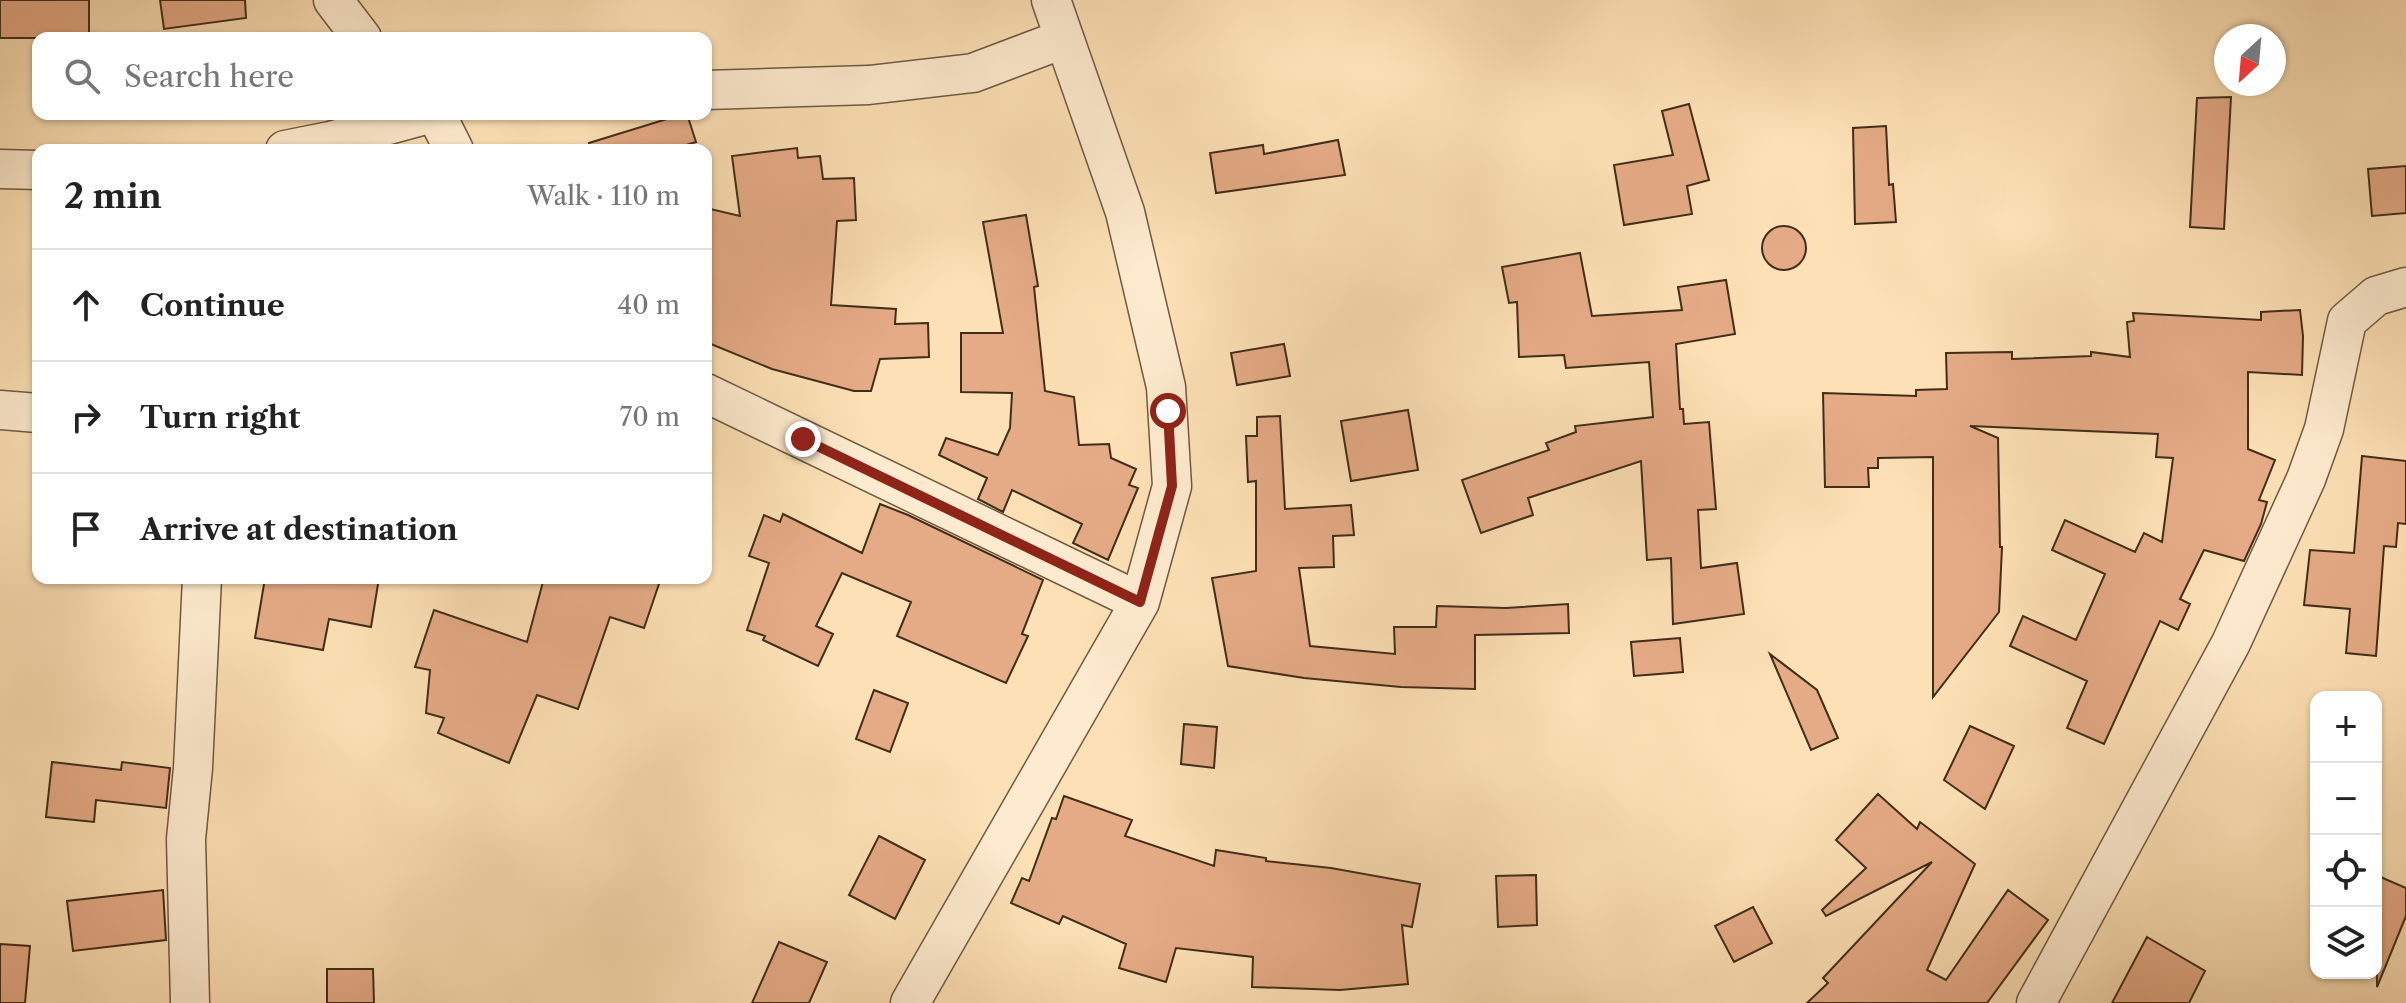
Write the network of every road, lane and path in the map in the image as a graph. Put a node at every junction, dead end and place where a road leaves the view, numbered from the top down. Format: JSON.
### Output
{"nodes":[{"id":1,"x":333,"y":0,"type":"edge"},
{"id":2,"x":1051,"y":0,"type":"edge"},
{"id":3,"x":357,"y":32,"type":"edge"},
{"id":4,"x":1063,"y":39,"type":"junction"},
{"id":5,"x":712,"y":90,"type":"edge"},
{"id":6,"x":405,"y":120,"type":"edge"},
{"id":7,"x":432,"y":120,"type":"edge"},
{"id":8,"x":315,"y":144,"type":"edge"},
{"id":9,"x":450,"y":144,"type":"edge"},
{"id":10,"x":0,"y":169,"type":"edge"},
{"id":11,"x":32,"y":170,"type":"edge"},
{"id":12,"x":2406,"y":287,"type":"edge"},
{"id":13,"x":712,"y":396,"type":"edge"},
{"id":14,"x":0,"y":410,"type":"edge"},
{"id":15,"x":32,"y":413,"type":"edge"},
{"id":16,"x":202,"y":584,"type":"edge"},
{"id":17,"x":1140,"y":602,"type":"junction"},
{"id":18,"x":190,"y":1003,"type":"edge"},
{"id":19,"x":910,"y":1003,"type":"edge"},
{"id":20,"x":2036,"y":1003,"type":"edge"}],
"edges":[{"from":1,"to":3,"type":"street"},
{"from":2,"to":4,"type":"street"},
{"from":4,"to":5,"type":"street"},
{"from":4,"to":17,"type":"street"},
{"from":6,"to":8,"type":"street"},
{"from":7,"to":9,"type":"street"},
{"from":10,"to":11,"type":"street"},
{"from":12,"to":20,"type":"street"},
{"from":13,"to":17,"type":"street"},
{"from":14,"to":15,"type":"street"},
{"from":16,"to":18,"type":"street"},
{"from":17,"to":19,"type":"street"}]}
